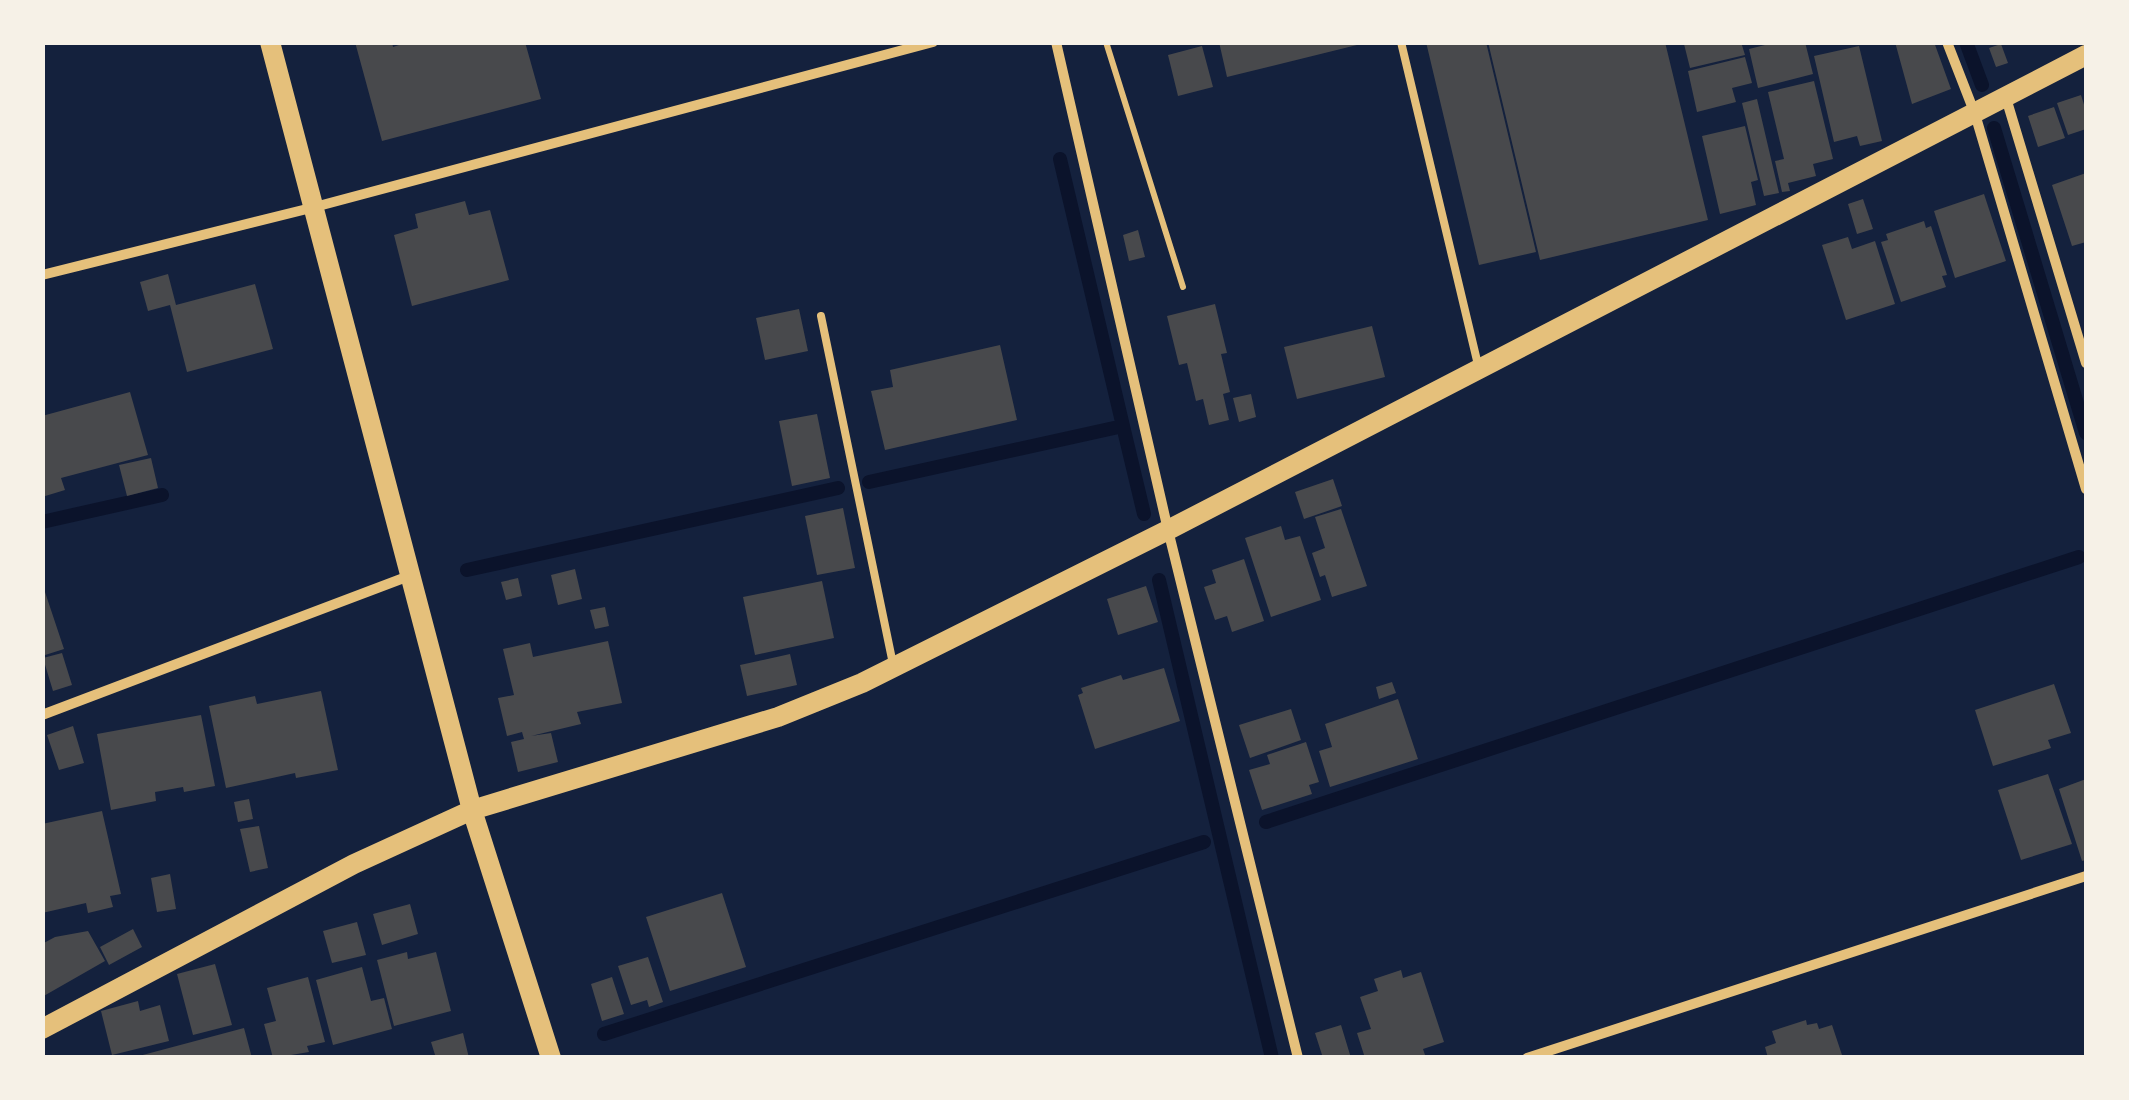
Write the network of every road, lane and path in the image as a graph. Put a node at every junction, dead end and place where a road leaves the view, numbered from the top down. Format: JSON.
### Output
{"nodes":[{"id":1,"x":270,"y":42,"type":"edge"},
{"id":2,"x":934,"y":42,"type":"edge"},
{"id":3,"x":1056,"y":42,"type":"edge"},
{"id":4,"x":1106,"y":42,"type":"edge"},
{"id":5,"x":1402,"y":42,"type":"edge"},
{"id":6,"x":1947,"y":42,"type":"edge"},
{"id":7,"x":2086,"y":55,"type":"edge"},
{"id":8,"x":2006,"y":98,"type":"junction"},
{"id":9,"x":1975,"y":114,"type":"junction"},
{"id":10,"x":311,"y":208,"type":"junction"},
{"id":11,"x":42,"y":275,"type":"edge"},
{"id":12,"x":1183,"y":287,"type":"dead end"},
{"id":13,"x":822,"y":316,"type":"dead end"},
{"id":14,"x":2086,"y":362,"type":"edge"},
{"id":15,"x":1479,"y":369,"type":"junction"},
{"id":16,"x":2086,"y":489,"type":"edge"},
{"id":17,"x":1168,"y":530,"type":"junction"},
{"id":18,"x":409,"y":576,"type":"junction"},
{"id":19,"x":894,"y":667,"type":"junction"},
{"id":20,"x":42,"y":715,"type":"edge"},
{"id":21,"x":472,"y":810,"type":"junction"},
{"id":22,"x":2086,"y":876,"type":"edge"},
{"id":23,"x":42,"y":1030,"type":"edge"},
{"id":24,"x":551,"y":1058,"type":"edge"},
{"id":25,"x":1298,"y":1058,"type":"edge"},
{"id":26,"x":1526,"y":1058,"type":"edge"}],
"edges":[{"from":1,"to":10,"type":"main road"},
{"from":2,"to":10,"type":"street"},
{"from":3,"to":17,"type":"street"},
{"from":4,"to":12,"type":"path"},
{"from":5,"to":15,"type":"lane"},
{"from":6,"to":9,"type":"street"},
{"from":7,"to":8,"type":"main road"},
{"from":8,"to":9,"type":"main road"},
{"from":8,"to":14,"type":"street"},
{"from":9,"to":15,"type":"main road"},
{"from":9,"to":16,"type":"street"},
{"from":10,"to":11,"type":"street"},
{"from":10,"to":18,"type":"main road"},
{"from":13,"to":19,"type":"lane"},
{"from":15,"to":17,"type":"main road"},
{"from":17,"to":19,"type":"main road"},
{"from":17,"to":25,"type":"street"},
{"from":18,"to":20,"type":"street"},
{"from":18,"to":21,"type":"main road"},
{"from":19,"to":21,"type":"main road"},
{"from":21,"to":23,"type":"main road"},
{"from":21,"to":24,"type":"main road"},
{"from":22,"to":26,"type":"street"}]}
